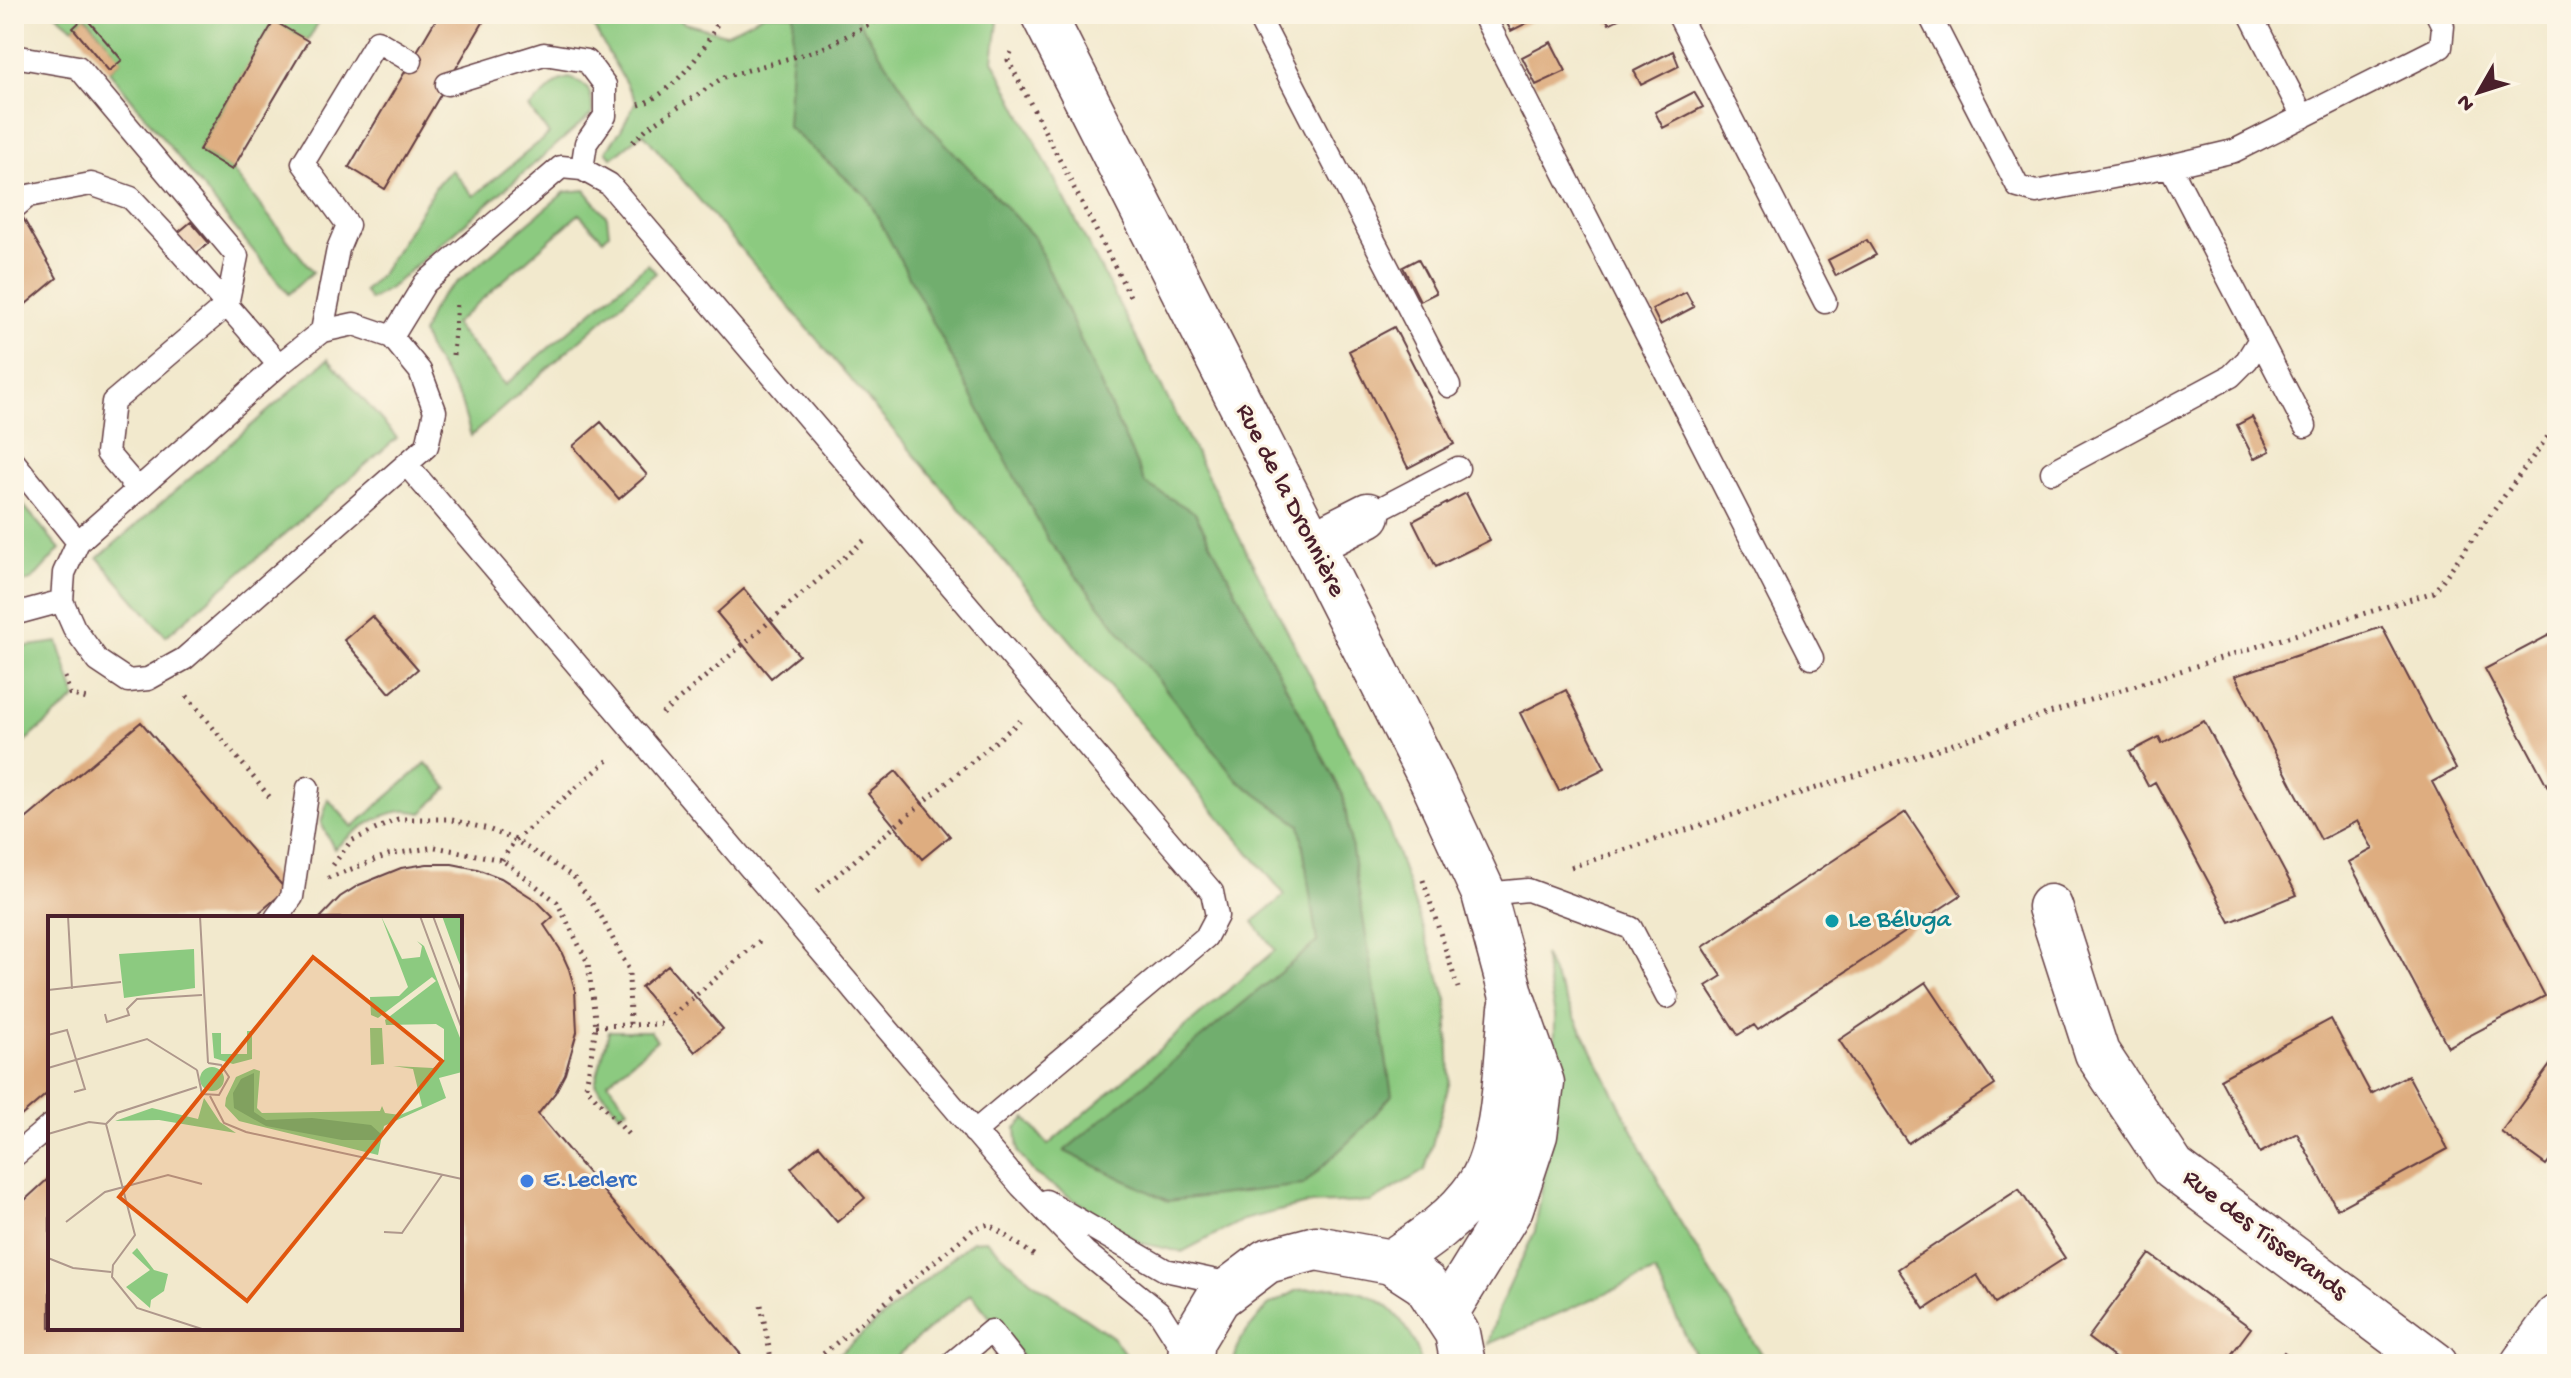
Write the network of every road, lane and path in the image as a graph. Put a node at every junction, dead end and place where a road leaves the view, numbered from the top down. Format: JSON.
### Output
{"nodes":[{"id":1,"x":721,"y":14,"type":"edge"},
{"id":2,"x":890,"y":14,"type":"edge"},
{"id":3,"x":1043,"y":14,"type":"edge"},
{"id":4,"x":1257,"y":14,"type":"edge"},
{"id":5,"x":1483,"y":14,"type":"edge"},
{"id":6,"x":1678,"y":14,"type":"edge"},
{"id":7,"x":1929,"y":14,"type":"edge"},
{"id":8,"x":2250,"y":14,"type":"edge"},
{"id":9,"x":2437,"y":14,"type":"edge"},
{"id":10,"x":1013,"y":46,"type":"dead end"},
{"id":11,"x":14,"y":56,"type":"edge"},
{"id":12,"x":411,"y":61,"type":"dead end"},
{"id":13,"x":447,"y":84,"type":"dead end"},
{"id":14,"x":646,"y":103,"type":"dead end"},
{"id":15,"x":2303,"y":117,"type":"junction"},
{"id":16,"x":2170,"y":166,"type":"junction"},
{"id":17,"x":589,"y":173,"type":"junction"},
{"id":18,"x":14,"y":208,"type":"edge"},
{"id":19,"x":457,"y":300,"type":"dead end"},
{"id":20,"x":1133,"y":301,"type":"dead end"},
{"id":21,"x":1825,"y":302,"type":"dead end"},
{"id":22,"x":227,"y":305,"type":"junction"},
{"id":23,"x":322,"y":331,"type":"junction"},
{"id":24,"x":392,"y":337,"type":"junction"},
{"id":25,"x":2260,"y":339,"type":"junction"},
{"id":26,"x":452,"y":363,"type":"dead end"},
{"id":27,"x":279,"y":365,"type":"junction"},
{"id":28,"x":1449,"y":386,"type":"dead end"},
{"id":29,"x":2557,"y":424,"type":"edge"},
{"id":30,"x":2305,"y":426,"type":"dead end"},
{"id":31,"x":14,"y":462,"type":"edge"},
{"id":32,"x":407,"y":465,"type":"junction"},
{"id":33,"x":1458,"y":468,"type":"dead end"},
{"id":34,"x":2052,"y":472,"type":"dead end"},
{"id":35,"x":138,"y":489,"type":"junction"},
{"id":36,"x":1368,"y":515,"type":"joint"},
{"id":37,"x":892,"y":516,"type":"junction"},
{"id":38,"x":78,"y":542,"type":"junction"},
{"id":39,"x":1311,"y":544,"type":"junction"},
{"id":40,"x":62,"y":601,"type":"junction"},
{"id":41,"x":14,"y":614,"type":"edge"},
{"id":42,"x":1812,"y":658,"type":"dead end"},
{"id":43,"x":185,"y":694,"type":"dead end"},
{"id":44,"x":1046,"y":698,"type":"junction"},
{"id":45,"x":213,"y":727,"type":"dead end"},
{"id":46,"x":637,"y":735,"type":"junction"},
{"id":47,"x":308,"y":788,"type":"dead end"},
{"id":48,"x":515,"y":840,"type":"junction"},
{"id":49,"x":502,"y":860,"type":"junction"},
{"id":50,"x":1420,"y":871,"type":"dead end"},
{"id":51,"x":1528,"y":890,"type":"junction"},
{"id":52,"x":1484,"y":894,"type":"junction"},
{"id":53,"x":2050,"y":907,"type":"dead end"},
{"id":54,"x":790,"y":915,"type":"junction"},
{"id":55,"x":278,"y":916,"type":"edge"},
{"id":56,"x":1460,"y":992,"type":"dead end"},
{"id":57,"x":1512,"y":997,"type":"junction"},
{"id":58,"x":1667,"y":997,"type":"dead end"},
{"id":59,"x":630,"y":1025,"type":"junction"},
{"id":60,"x":596,"y":1026,"type":"junction"},
{"id":61,"x":48,"y":1128,"type":"edge"},
{"id":62,"x":974,"y":1132,"type":"junction"},
{"id":63,"x":628,"y":1134,"type":"dead end"},
{"id":64,"x":14,"y":1156,"type":"edge"},
{"id":65,"x":1021,"y":1186,"type":"junction"},
{"id":66,"x":1020,"y":1244,"type":"dead end"},
{"id":67,"x":1391,"y":1262,"type":"junction"},
{"id":68,"x":1235,"y":1285,"type":"junction"},
{"id":69,"x":761,"y":1305,"type":"dead end"},
{"id":70,"x":1445,"y":1315,"type":"junction"},
{"id":71,"x":2557,"y":1317,"type":"edge"},
{"id":72,"x":1190,"y":1362,"type":"edge"},
{"id":73,"x":772,"y":1364,"type":"edge"},
{"id":74,"x":811,"y":1364,"type":"edge"},
{"id":75,"x":951,"y":1364,"type":"edge"},
{"id":76,"x":1017,"y":1364,"type":"edge"},
{"id":77,"x":1463,"y":1364,"type":"edge"},
{"id":78,"x":2435,"y":1364,"type":"edge"},
{"id":79,"x":2523,"y":1364,"type":"edge"}],
"edges":[{"from":1,"to":14,"type":"path"},
{"from":2,"to":17,"type":"path"},
{"from":3,"to":39,"type":"street","name":"Rue de la Dronnière"},
{"from":4,"to":28,"type":"lane"},
{"from":5,"to":42,"type":"lane"},
{"from":6,"to":21,"type":"lane"},
{"from":7,"to":16,"type":"lane"},
{"from":8,"to":15,"type":"lane"},
{"from":9,"to":15,"type":"lane"},
{"from":10,"to":20,"type":"path"},
{"from":11,"to":22,"type":"lane"},
{"from":12,"to":23,"type":"lane"},
{"from":13,"to":17,"type":"lane"},
{"from":15,"to":16,"type":"lane"},
{"from":16,"to":25,"type":"lane"},
{"from":17,"to":24,"type":"lane"},
{"from":17,"to":37,"type":"lane"},
{"from":18,"to":22,"type":"lane"},
{"from":19,"to":26,"type":"path"},
{"from":22,"to":27,"type":"lane"},
{"from":22,"to":35,"type":"lane"},
{"from":23,"to":24,"type":"lane"},
{"from":23,"to":27,"type":"lane"},
{"from":24,"to":32,"type":"lane"},
{"from":25,"to":30,"type":"lane"},
{"from":25,"to":34,"type":"lane"},
{"from":27,"to":35,"type":"lane"},
{"from":29,"to":51,"type":"path"},
{"from":31,"to":38,"type":"lane"},
{"from":32,"to":40,"type":"lane"},
{"from":32,"to":46,"type":"lane"},
{"from":33,"to":36,"type":"lane"},
{"from":35,"to":38,"type":"lane"},
{"from":36,"to":39,"type":"street"},
{"from":37,"to":44,"type":"lane"},
{"from":37,"to":46,"type":"path"},
{"from":38,"to":40,"type":"lane"},
{"from":39,"to":52,"type":"street","name":"Rue de la Dronnière"},
{"from":40,"to":41,"type":"lane"},
{"from":43,"to":45,"type":"path"},
{"from":44,"to":54,"type":"path"},
{"from":44,"to":62,"type":"lane"},
{"from":46,"to":48,"type":"path"},
{"from":46,"to":54,"type":"lane"},
{"from":47,"to":55,"type":"lane"},
{"from":48,"to":49,"type":"path"},
{"from":48,"to":49,"type":"path"},
{"from":48,"to":59,"type":"path"},
{"from":49,"to":60,"type":"path"},
{"from":50,"to":56,"type":"path"},
{"from":51,"to":52,"type":"lane"},
{"from":51,"to":58,"type":"lane"},
{"from":52,"to":57,"type":"street","name":"Rue de la Dronnière"},
{"from":53,"to":78,"type":"street","name":"Rue des Tisserands"},
{"from":54,"to":59,"type":"path"},
{"from":54,"to":62,"type":"lane"},
{"from":57,"to":67,"type":"street","name":"Rue de la Dronnière"},
{"from":57,"to":70,"type":"street","name":"Rue de la Dronnière"},
{"from":59,"to":60,"type":"path"},
{"from":60,"to":63,"type":"path"},
{"from":61,"to":64,"type":"lane"},
{"from":62,"to":65,"type":"lane"},
{"from":65,"to":68,"type":"lane"},
{"from":65,"to":72,"type":"lane"},
{"from":66,"to":74,"type":"path"},
{"from":67,"to":68,"type":"street"},
{"from":67,"to":70,"type":"street"},
{"from":68,"to":72,"type":"street"},
{"from":69,"to":73,"type":"path"},
{"from":70,"to":77,"type":"street"},
{"from":71,"to":79,"type":"street"},
{"from":75,"to":76,"type":"lane"}]}
